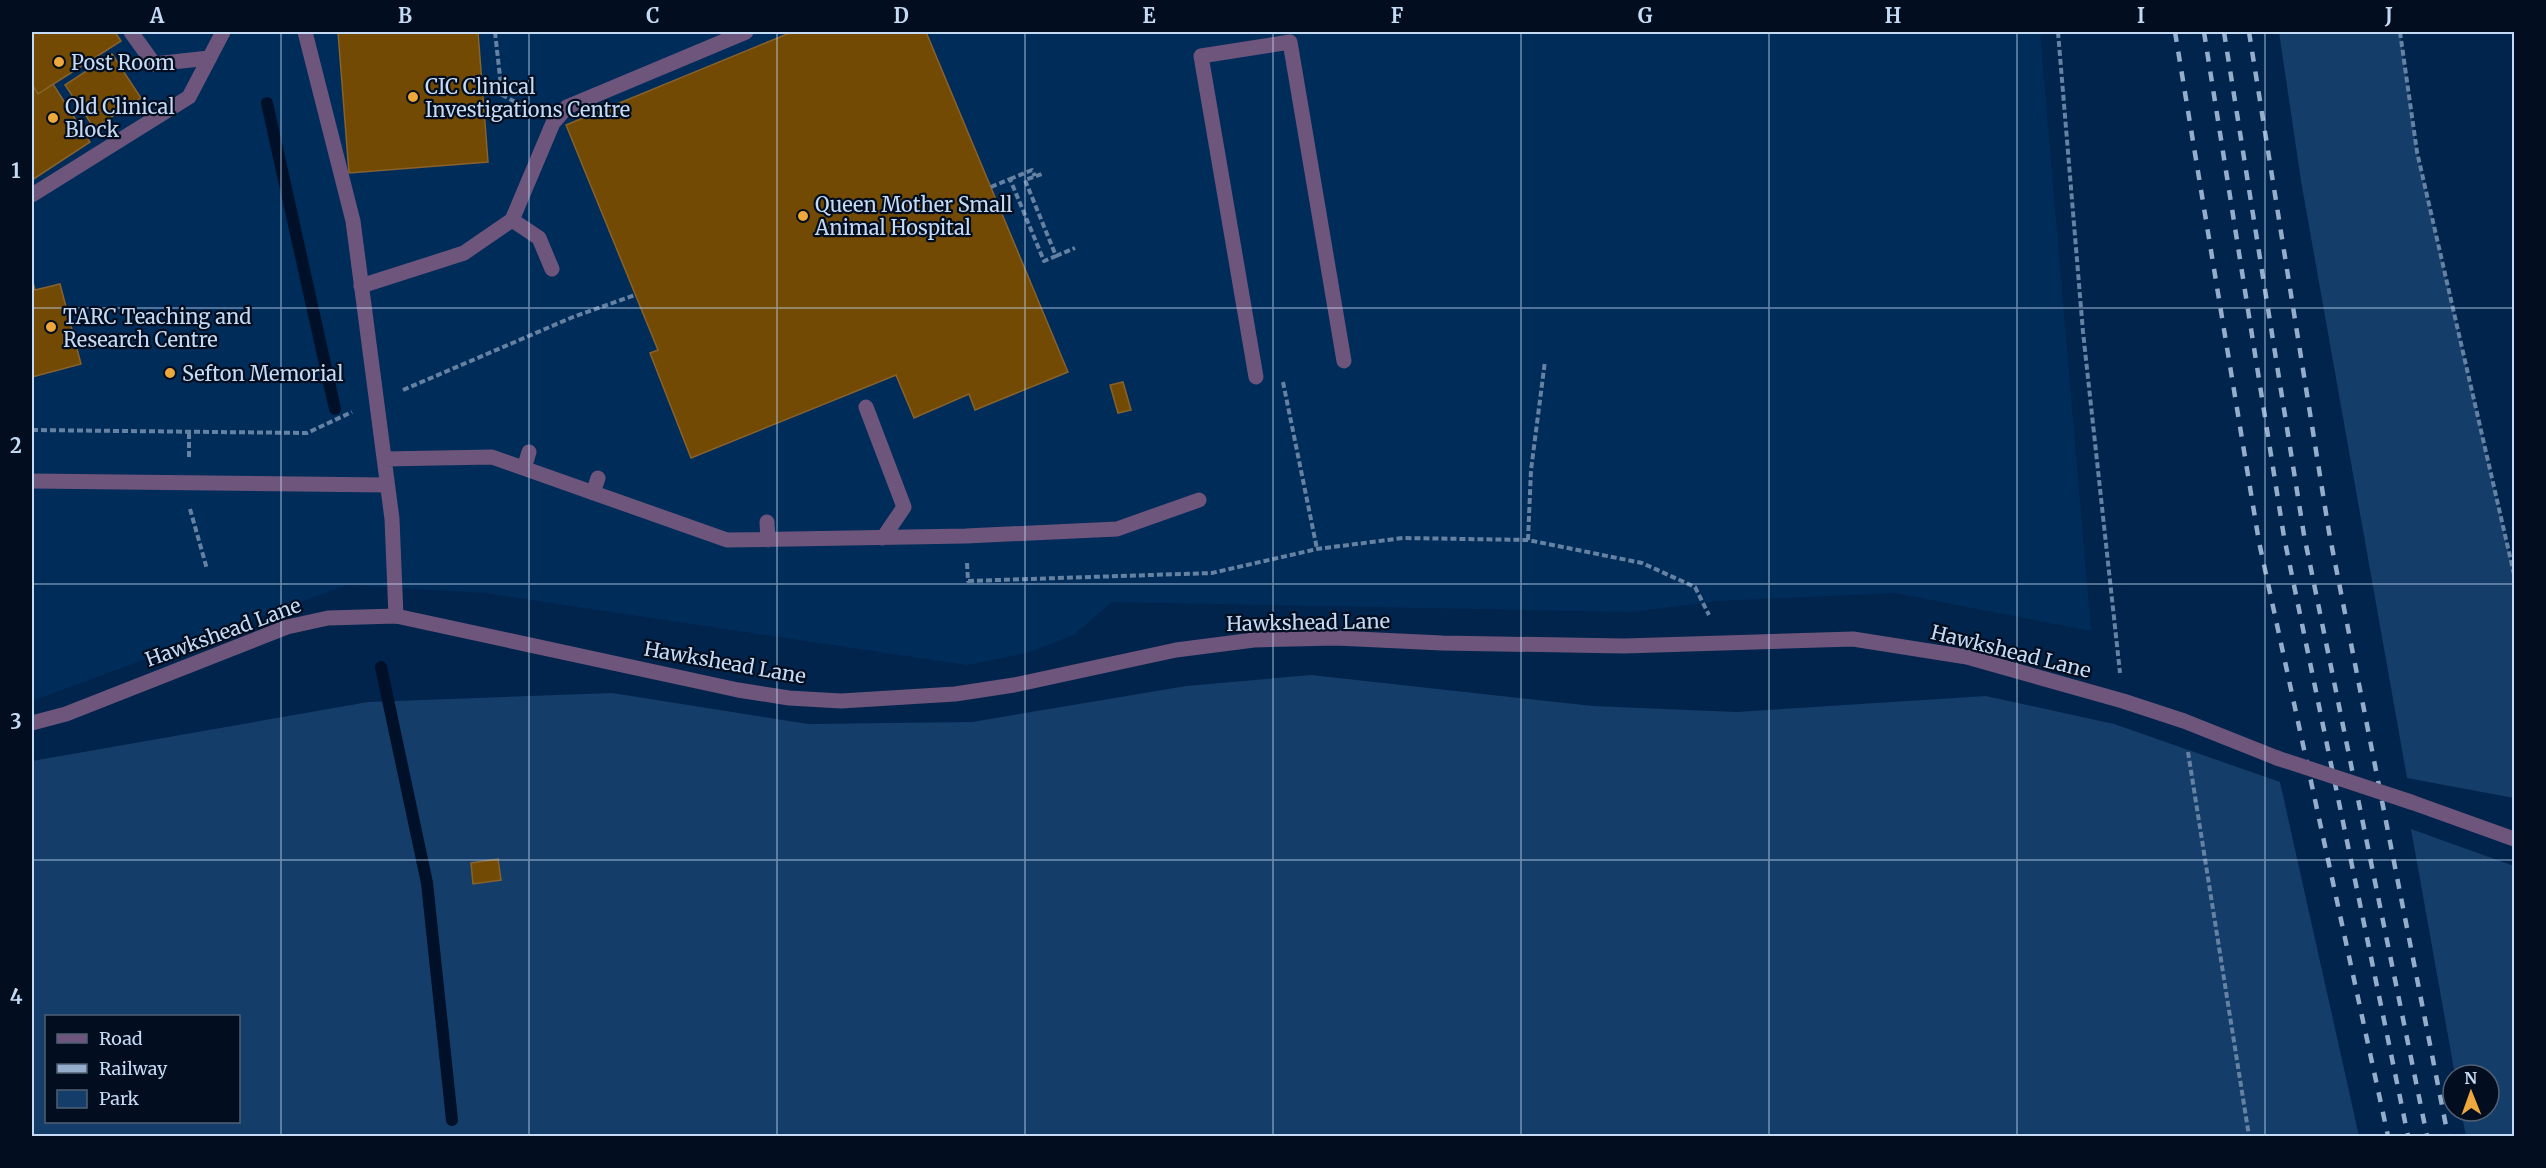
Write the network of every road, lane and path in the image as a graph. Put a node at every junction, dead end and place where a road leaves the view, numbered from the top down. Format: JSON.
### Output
{"nodes":[{"id":1,"x":131,"y":32,"type":"edge"},
{"id":2,"x":223,"y":32,"type":"edge"},
{"id":3,"x":305,"y":32,"type":"edge"},
{"id":4,"x":495,"y":32,"type":"edge"},
{"id":5,"x":746,"y":32,"type":"edge"},
{"id":6,"x":2058,"y":32,"type":"edge"},
{"id":7,"x":2400,"y":32,"type":"edge"},
{"id":8,"x":209,"y":58,"type":"junction"},
{"id":9,"x":553,"y":123,"type":"junction"},
{"id":10,"x":1042,"y":174,"type":"dead end"},
{"id":11,"x":1035,"y":176,"type":"junction"},
{"id":12,"x":1010,"y":179,"type":"junction"},
{"id":13,"x":991,"y":187,"type":"dead end"},
{"id":14,"x":32,"y":195,"type":"edge"},
{"id":15,"x":512,"y":220,"type":"junction"},
{"id":16,"x":1075,"y":248,"type":"dead end"},
{"id":17,"x":1056,"y":256,"type":"junction"},
{"id":18,"x":552,"y":269,"type":"dead end"},
{"id":19,"x":361,"y":286,"type":"junction"},
{"id":20,"x":635,"y":295,"type":"dead end"},
{"id":21,"x":1344,"y":361,"type":"dead end"},
{"id":22,"x":1545,"y":361,"type":"dead end"},
{"id":23,"x":1281,"y":372,"type":"dead end"},
{"id":24,"x":1256,"y":377,"type":"dead end"},
{"id":25,"x":376,"y":402,"type":"junction"},
{"id":26,"x":866,"y":407,"type":"dead end"},
{"id":27,"x":32,"y":430,"type":"edge"},
{"id":28,"x":529,"y":452,"type":"dead end"},
{"id":29,"x":384,"y":459,"type":"junction"},
{"id":30,"x":524,"y":468,"type":"junction"},
{"id":31,"x":32,"y":482,"type":"edge"},
{"id":32,"x":387,"y":485,"type":"junction"},
{"id":33,"x":1199,"y":500,"type":"dead end"},
{"id":34,"x":767,"y":522,"type":"dead end"},
{"id":35,"x":966,"y":536,"type":"junction"},
{"id":36,"x":883,"y":538,"type":"junction"},
{"id":37,"x":768,"y":540,"type":"junction"},
{"id":38,"x":1528,"y":540,"type":"junction"},
{"id":39,"x":1317,"y":549,"type":"junction"},
{"id":40,"x":2514,"y":574,"type":"edge"},
{"id":41,"x":396,"y":616,"type":"junction"},
{"id":42,"x":1723,"y":641,"type":"junction"},
{"id":43,"x":2123,"y":701,"type":"junction"},
{"id":44,"x":2184,"y":721,"type":"junction"},
{"id":45,"x":32,"y":723,"type":"edge"},
{"id":46,"x":2514,"y":839,"type":"edge"},
{"id":47,"x":2249,"y":1137,"type":"edge"}],
"edges":[{"from":1,"to":8,"type":"street"},
{"from":2,"to":8,"type":"street"},
{"from":3,"to":19,"type":"street"},
{"from":4,"to":9,"type":"path"},
{"from":5,"to":9,"type":"street"},
{"from":6,"to":43,"type":"path"},
{"from":7,"to":40,"type":"path"},
{"from":8,"to":14,"type":"street"},
{"from":9,"to":15,"type":"street"},
{"from":10,"to":11,"type":"path"},
{"from":11,"to":12,"type":"path"},
{"from":11,"to":17,"type":"path"},
{"from":12,"to":13,"type":"path"},
{"from":12,"to":17,"type":"path"},
{"from":15,"to":18,"type":"street"},
{"from":15,"to":19,"type":"street"},
{"from":16,"to":17,"type":"path"},
{"from":19,"to":25,"type":"street"},
{"from":20,"to":25,"type":"path"},
{"from":21,"to":24,"type":"street"},
{"from":22,"to":38,"type":"path"},
{"from":23,"to":39,"type":"path"},
{"from":25,"to":27,"type":"path"},
{"from":25,"to":29,"type":"street"},
{"from":26,"to":36,"type":"street"},
{"from":28,"to":30,"type":"street"},
{"from":29,"to":30,"type":"street"},
{"from":29,"to":32,"type":"street"},
{"from":30,"to":37,"type":"street"},
{"from":31,"to":32,"type":"street"},
{"from":32,"to":41,"type":"street"},
{"from":33,"to":35,"type":"street"},
{"from":34,"to":37,"type":"street"},
{"from":35,"to":36,"type":"street"},
{"from":35,"to":39,"type":"path"},
{"from":36,"to":37,"type":"street"},
{"from":38,"to":39,"type":"path"},
{"from":38,"to":42,"type":"path"},
{"from":41,"to":42,"type":"street","name":"Hawkshead Lane"},
{"from":41,"to":45,"type":"street","name":"Hawkshead Lane"},
{"from":42,"to":43,"type":"street","name":"Hawkshead Lane"},
{"from":43,"to":44,"type":"street","name":"Hawkshead Lane"},
{"from":44,"to":46,"type":"street","name":"Hawkshead Lane","bridge":true},
{"from":44,"to":47,"type":"path"}]}
